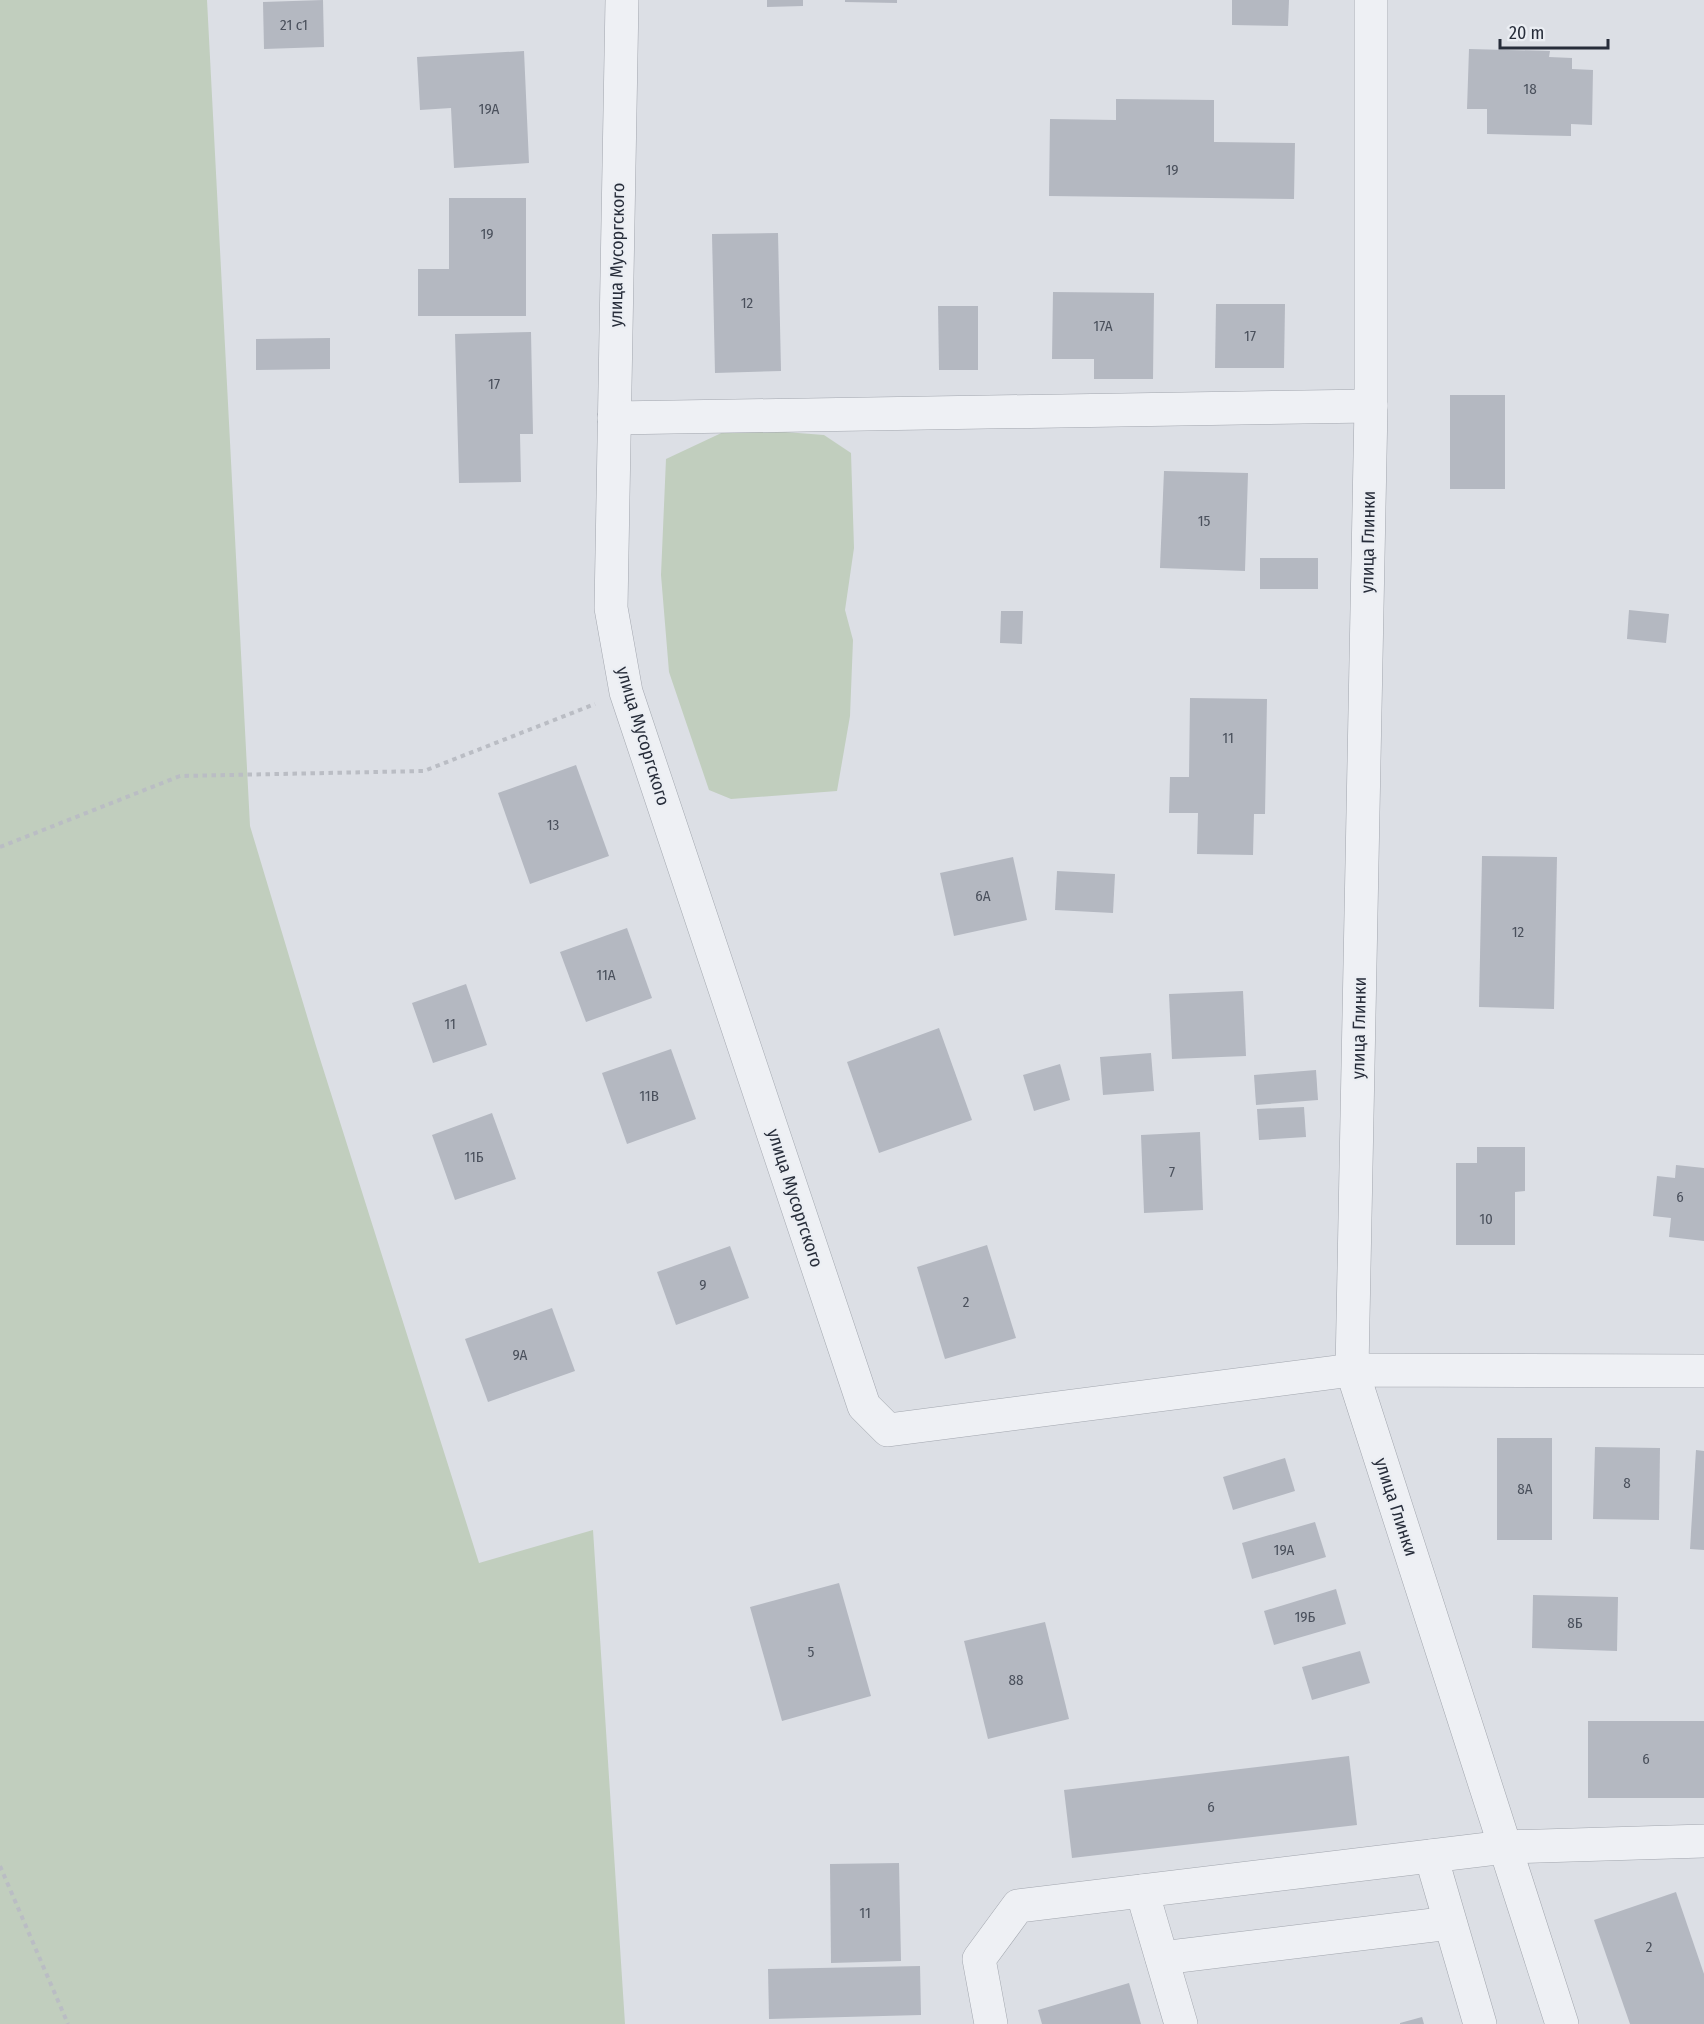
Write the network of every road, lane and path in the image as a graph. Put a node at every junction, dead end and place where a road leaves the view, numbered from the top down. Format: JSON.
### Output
{"nodes":[{"id":1,"x":622,"y":0,"type":"edge"},
{"id":2,"x":1371,"y":0,"type":"edge"},
{"id":3,"x":1371,"y":406,"type":"junction"},
{"id":4,"x":614,"y":418,"type":"junction"},
{"id":5,"x":626,"y":692,"type":"junction"},
{"id":6,"x":0,"y":847,"type":"edge"},
{"id":7,"x":1352,"y":1370,"type":"junction"},
{"id":8,"x":1704,"y":1371,"type":"edge"},
{"id":9,"x":1704,"y":1841,"type":"edge"},
{"id":10,"x":1505,"y":1847,"type":"junction"},
{"id":11,"x":1431,"y":1856,"type":"junction"},
{"id":12,"x":0,"y":1866,"type":"edge"},
{"id":13,"x":1142,"y":1891,"type":"junction"},
{"id":14,"x":1450,"y":1923,"type":"junction"},
{"id":15,"x":1162,"y":1958,"type":"junction"},
{"id":16,"x":68,"y":2024,"type":"edge"},
{"id":17,"x":991,"y":2024,"type":"edge"},
{"id":18,"x":1181,"y":2024,"type":"edge"},
{"id":19,"x":1480,"y":2024,"type":"edge"},
{"id":20,"x":1562,"y":2024,"type":"edge"}],
"edges":[{"from":1,"to":4,"type":"street","name":"улица Мусоргского"},
{"from":2,"to":3,"type":"street","name":"улица Глинки"},
{"from":3,"to":4,"type":"street"},
{"from":3,"to":7,"type":"street","name":"улица Глинки"},
{"from":4,"to":5,"type":"street","name":"улица Мусоргского"},
{"from":5,"to":6,"type":"path"},
{"from":5,"to":7,"type":"street","name":"улица Мусоргского"},
{"from":7,"to":8,"type":"street"},
{"from":7,"to":10,"type":"street","name":"улица Глинки"},
{"from":9,"to":10,"type":"street"},
{"from":10,"to":11,"type":"street"},
{"from":10,"to":20,"type":"street","name":"улица Глинки"},
{"from":11,"to":13,"type":"street"},
{"from":11,"to":14,"type":"street"},
{"from":12,"to":16,"type":"path"},
{"from":13,"to":15,"type":"street"},
{"from":13,"to":17,"type":"street"},
{"from":14,"to":15,"type":"street"},
{"from":14,"to":19,"type":"street"},
{"from":15,"to":18,"type":"street"}]}
